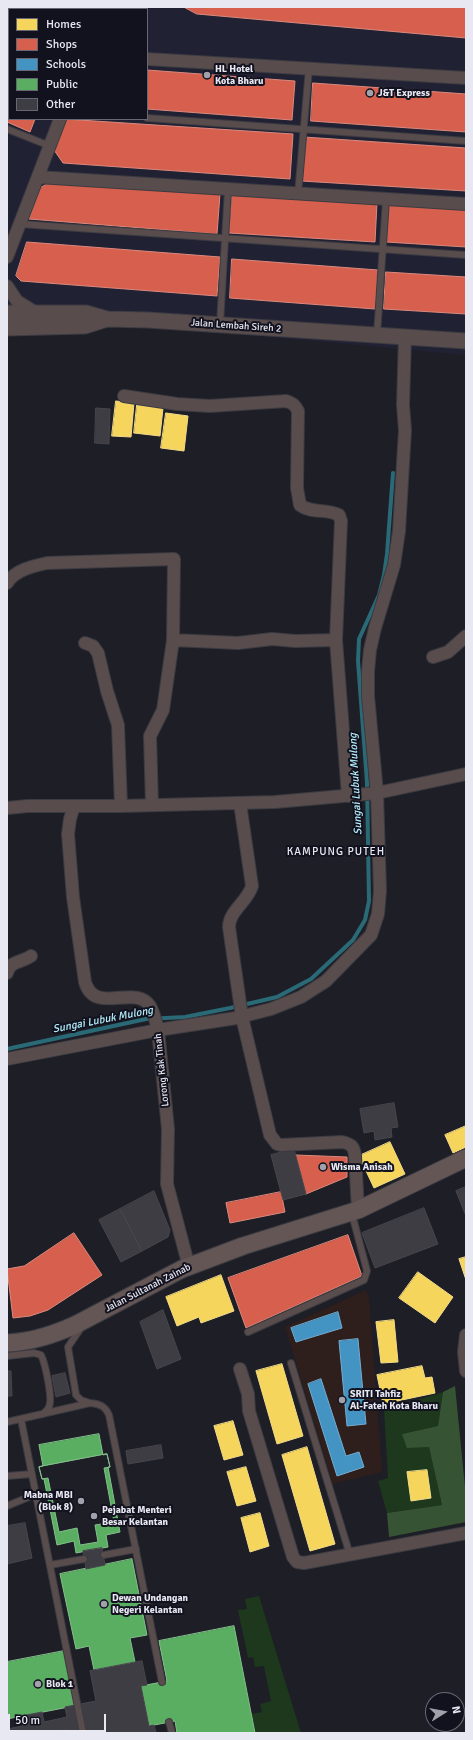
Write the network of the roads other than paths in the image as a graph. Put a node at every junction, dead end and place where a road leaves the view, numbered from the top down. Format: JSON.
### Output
{"nodes":[{"id":1,"x":148,"y":59,"type":"edge"},
{"id":2,"x":309,"y":68,"type":"junction"},
{"id":3,"x":466,"y":78,"type":"edge"},
{"id":4,"x":148,"y":118,"type":"edge"},
{"id":5,"x":60,"y":120,"type":"edge"},
{"id":6,"x":7,"y":129,"type":"edge"},
{"id":7,"x":304,"y":130,"type":"junction"},
{"id":8,"x":466,"y":141,"type":"edge"},
{"id":9,"x":50,"y":146,"type":"junction"},
{"id":10,"x":38,"y":177,"type":"junction"},
{"id":11,"x":228,"y":189,"type":"junction"},
{"id":12,"x":298,"y":194,"type":"junction"},
{"id":13,"x":386,"y":199,"type":"junction"},
{"id":14,"x":466,"y":204,"type":"edge"},
{"id":15,"x":20,"y":224,"type":"junction"},
{"id":16,"x":225,"y":239,"type":"junction"},
{"id":17,"x":382,"y":250,"type":"junction"},
{"id":18,"x":466,"y":255,"type":"edge"},
{"id":19,"x":7,"y":257,"type":"edge"},
{"id":20,"x":7,"y":286,"type":"edge"},
{"id":21,"x":7,"y":313,"type":"edge"},
{"id":22,"x":38,"y":314,"type":"junction"},
{"id":23,"x":107,"y":319,"type":"junction"},
{"id":24,"x":220,"y":324,"type":"junction"},
{"id":25,"x":7,"y":328,"type":"edge"},
{"id":26,"x":377,"y":335,"type":"junction"},
{"id":27,"x":405,"y":337,"type":"junction"},
{"id":28,"x":466,"y":341,"type":"edge"},
{"id":29,"x":124,"y":396,"type":"dead end"},
{"id":30,"x":8,"y":579,"type":"edge"},
{"id":31,"x":466,"y":636,"type":"edge"},
{"id":32,"x":173,"y":640,"type":"junction"},
{"id":33,"x":336,"y":640,"type":"junction"},
{"id":34,"x":86,"y":643,"type":"dead end"},
{"id":35,"x":434,"y":657,"type":"dead end"},
{"id":36,"x":466,"y":774,"type":"edge"},
{"id":37,"x":375,"y":793,"type":"junction"},
{"id":38,"x":348,"y":796,"type":"junction"},
{"id":39,"x":240,"y":803,"type":"junction"},
{"id":40,"x":152,"y":805,"type":"junction"},
{"id":41,"x":74,"y":806,"type":"junction"},
{"id":42,"x":121,"y":806,"type":"junction"},
{"id":43,"x":7,"y":808,"type":"edge"},
{"id":44,"x":31,"y":956,"type":"dead end"},
{"id":45,"x":7,"y":973,"type":"edge"},
{"id":46,"x":242,"y":1017,"type":"junction"},
{"id":47,"x":158,"y":1030,"type":"junction"},
{"id":48,"x":7,"y":1059,"type":"edge"},
{"id":49,"x":466,"y":1158,"type":"edge"},
{"id":50,"x":466,"y":1171,"type":"edge"},
{"id":51,"x":355,"y":1211,"type":"junction"},
{"id":52,"x":189,"y":1267,"type":"junction"},
{"id":53,"x":89,"y":1318,"type":"junction"},
{"id":54,"x":248,"y":1332,"type":"dead end"},
{"id":55,"x":466,"y":1335,"type":"edge"},
{"id":56,"x":7,"y":1343,"type":"edge"},
{"id":57,"x":7,"y":1356,"type":"edge"},
{"id":58,"x":292,"y":1363,"type":"dead end"},
{"id":59,"x":240,"y":1368,"type":"dead end"},
{"id":60,"x":466,"y":1371,"type":"edge"},
{"id":61,"x":90,"y":1403,"type":"junction"},
{"id":62,"x":42,"y":1414,"type":"junction"},
{"id":63,"x":21,"y":1419,"type":"junction"},
{"id":64,"x":7,"y":1422,"type":"edge"},
{"id":65,"x":32,"y":1474,"type":"junction"},
{"id":66,"x":7,"y":1476,"type":"edge"},
{"id":67,"x":36,"y":1494,"type":"junction"},
{"id":68,"x":7,"y":1506,"type":"edge"},
{"id":69,"x":466,"y":1534,"type":"edge"},
{"id":70,"x":136,"y":1549,"type":"junction"},
{"id":71,"x":104,"y":1555,"type":"dead end"},
{"id":72,"x":350,"y":1555,"type":"junction"},
{"id":73,"x":84,"y":1559,"type":"dead end"},
{"id":74,"x":50,"y":1565,"type":"junction"},
{"id":75,"x":162,"y":1682,"type":"dead end"},
{"id":76,"x":170,"y":1722,"type":"dead end"},
{"id":77,"x":83,"y":1733,"type":"edge"},
{"id":78,"x":172,"y":1733,"type":"edge"}],
"edges":[{"from":1,"to":2,"type":"street"},
{"from":2,"to":3,"type":"street"},
{"from":2,"to":7,"type":"lane"},
{"from":4,"to":7,"type":"lane"},
{"from":5,"to":9,"type":"street"},
{"from":6,"to":9,"type":"lane"},
{"from":7,"to":8,"type":"lane"},
{"from":7,"to":12,"type":"lane"},
{"from":9,"to":10,"type":"street"},
{"from":10,"to":11,"type":"street"},
{"from":10,"to":15,"type":"street"},
{"from":11,"to":12,"type":"street"},
{"from":11,"to":16,"type":"lane"},
{"from":12,"to":13,"type":"street"},
{"from":13,"to":14,"type":"street"},
{"from":13,"to":17,"type":"lane"},
{"from":15,"to":16,"type":"lane"},
{"from":15,"to":19,"type":"street"},
{"from":16,"to":17,"type":"lane"},
{"from":16,"to":24,"type":"lane"},
{"from":17,"to":18,"type":"lane"},
{"from":17,"to":26,"type":"lane"},
{"from":20,"to":22,"type":"street"},
{"from":21,"to":22,"type":"street"},
{"from":22,"to":23,"type":"street"},
{"from":23,"to":24,"type":"street","name":"Jalan Lembah Sireh 2"},
{"from":23,"to":25,"type":"street","name":"Jalan Lembah Sireh 2"},
{"from":24,"to":26,"type":"street","name":"Jalan Lembah Sireh 2"},
{"from":26,"to":27,"type":"street","name":"Jalan Lembah Sireh 2"},
{"from":27,"to":28,"type":"street","name":"Jalan Lembah Sireh 2"},
{"from":27,"to":37,"type":"street"},
{"from":29,"to":33,"type":"street"},
{"from":30,"to":32,"type":"street"},
{"from":31,"to":35,"type":"street"},
{"from":32,"to":33,"type":"street"},
{"from":32,"to":40,"type":"street"},
{"from":33,"to":38,"type":"street"},
{"from":34,"to":42,"type":"street"},
{"from":36,"to":37,"type":"street"},
{"from":37,"to":38,"type":"street"},
{"from":37,"to":46,"type":"street"},
{"from":38,"to":39,"type":"street"},
{"from":39,"to":40,"type":"street"},
{"from":39,"to":46,"type":"street"},
{"from":40,"to":42,"type":"street"},
{"from":41,"to":42,"type":"street"},
{"from":41,"to":43,"type":"street"},
{"from":41,"to":47,"type":"street","name":"Lorong Kak Tinah"},
{"from":44,"to":45,"type":"street"},
{"from":46,"to":47,"type":"street"},
{"from":46,"to":51,"type":"street"},
{"from":47,"to":48,"type":"street"},
{"from":47,"to":52,"type":"street","name":"Lorong Kak Tinah"},
{"from":49,"to":51,"type":"main road","name":"Jalan Sultanah Zainab"},
{"from":50,"to":51,"type":"main road","name":"Jalan Sultanah Zainab"},
{"from":51,"to":52,"type":"main road","name":"Jalan Sultanah Zainab"},
{"from":51,"to":54,"type":"lane"},
{"from":52,"to":53,"type":"main road","name":"Jalan Sultanah Zainab"},
{"from":53,"to":56,"type":"main road","name":"Jalan Sultanah Zainab"},
{"from":53,"to":61,"type":"lane"},
{"from":55,"to":60,"type":"street"},
{"from":57,"to":62,"type":"lane"},
{"from":58,"to":72,"type":"lane"},
{"from":59,"to":72,"type":"street"},
{"from":61,"to":62,"type":"lane"},
{"from":61,"to":70,"type":"lane"},
{"from":62,"to":63,"type":"lane"},
{"from":63,"to":64,"type":"lane"},
{"from":63,"to":65,"type":"lane"},
{"from":65,"to":66,"type":"lane"},
{"from":65,"to":67,"type":"lane"},
{"from":67,"to":68,"type":"lane"},
{"from":67,"to":74,"type":"lane"},
{"from":69,"to":72,"type":"street"},
{"from":70,"to":71,"type":"lane"},
{"from":70,"to":75,"type":"lane"},
{"from":73,"to":74,"type":"lane"},
{"from":74,"to":77,"type":"lane"},
{"from":76,"to":78,"type":"lane"}]}
